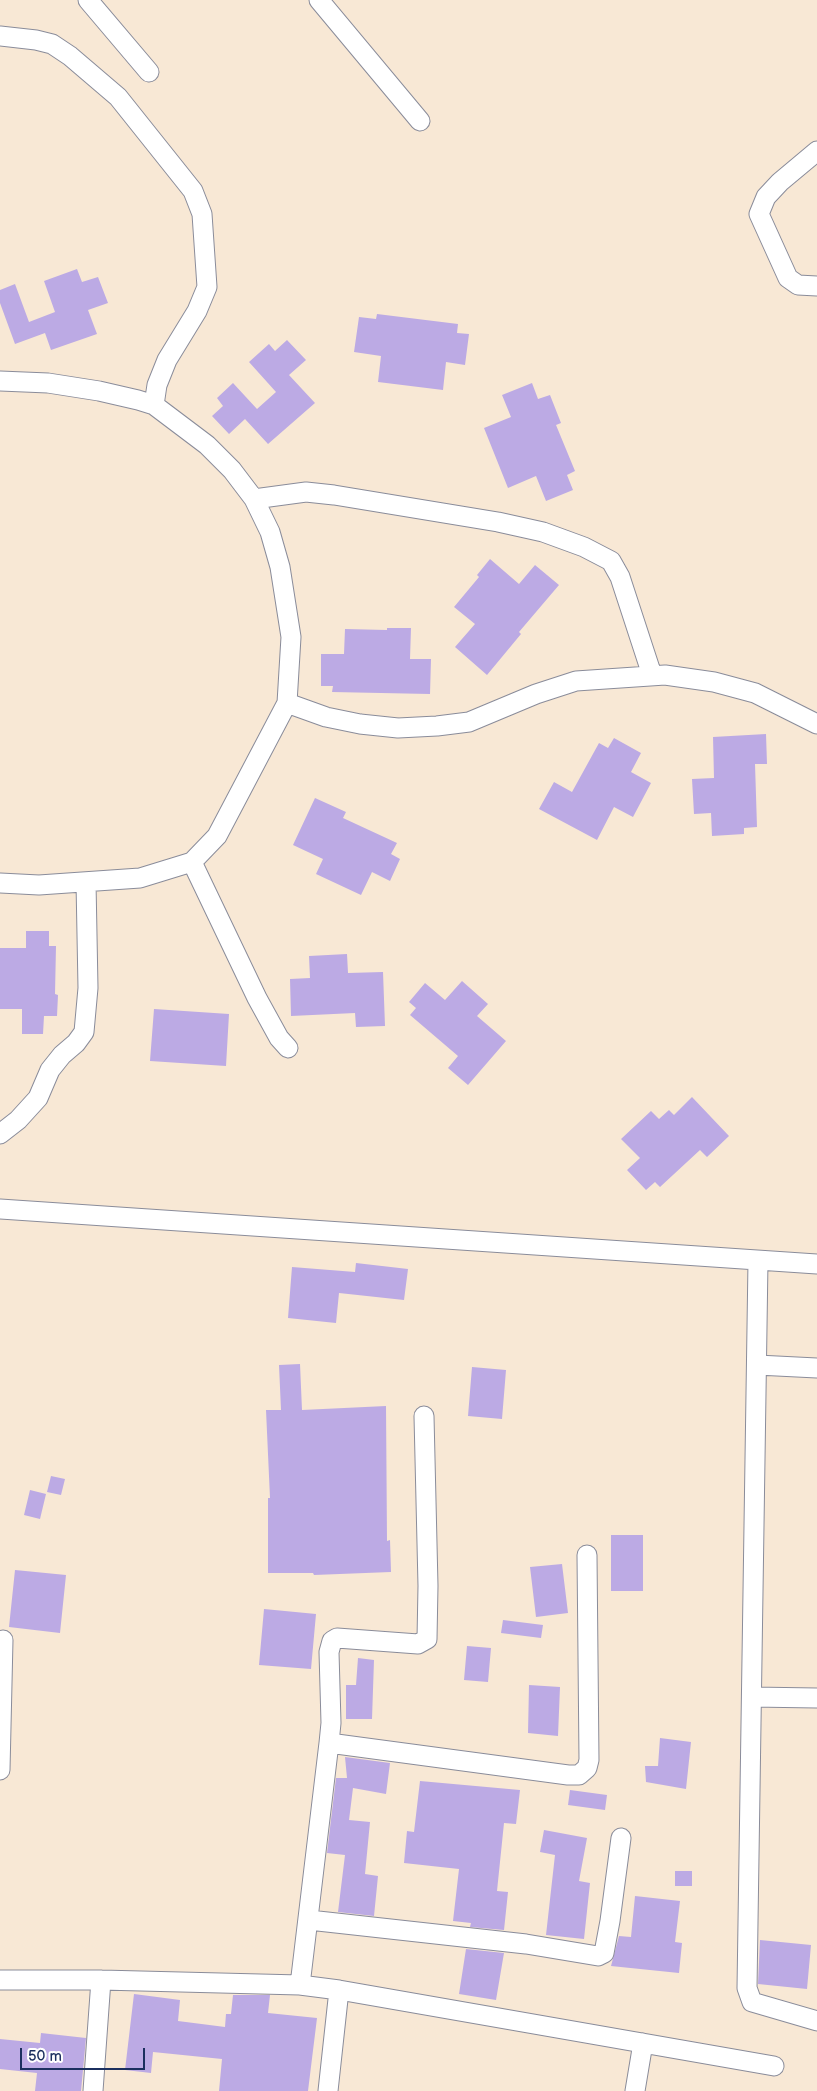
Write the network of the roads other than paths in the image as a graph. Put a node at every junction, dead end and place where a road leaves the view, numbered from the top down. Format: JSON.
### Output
{"nodes":[{"id":1,"x":88,"y":0,"type":"edge"},
{"id":2,"x":319,"y":0,"type":"edge"},
{"id":3,"x":342,"y":0,"type":"edge"},
{"id":4,"x":332,"y":16,"type":"junction"},
{"id":5,"x":0,"y":36,"type":"edge"},
{"id":6,"x":149,"y":72,"type":"dead end"},
{"id":7,"x":420,"y":121,"type":"dead end"},
{"id":8,"x":817,"y":151,"type":"edge"},
{"id":9,"x":817,"y":286,"type":"edge"},
{"id":10,"x":0,"y":381,"type":"edge"},
{"id":11,"x":154,"y":406,"type":"junction"},
{"id":12,"x":254,"y":499,"type":"junction"},
{"id":13,"x":652,"y":675,"type":"junction"},
{"id":14,"x":287,"y":703,"type":"junction"},
{"id":15,"x":817,"y":724,"type":"edge"},
{"id":16,"x":192,"y":862,"type":"junction"},
{"id":17,"x":86,"y":882,"type":"junction"},
{"id":18,"x":0,"y":883,"type":"edge"},
{"id":19,"x":288,"y":1048,"type":"dead end"},
{"id":20,"x":0,"y":1134,"type":"edge"},
{"id":21,"x":0,"y":1209,"type":"edge"},
{"id":22,"x":758,"y":1261,"type":"junction"},
{"id":23,"x":817,"y":1264,"type":"edge"},
{"id":24,"x":757,"y":1365,"type":"junction"},
{"id":25,"x":817,"y":1368,"type":"edge"},
{"id":26,"x":424,"y":1416,"type":"dead end"},
{"id":27,"x":587,"y":1555,"type":"dead end"},
{"id":28,"x":3,"y":1640,"type":"dead end"},
{"id":29,"x":752,"y":1697,"type":"junction"},
{"id":30,"x":817,"y":1698,"type":"edge"},
{"id":31,"x":329,"y":1743,"type":"junction"},
{"id":32,"x":0,"y":1770,"type":"edge"},
{"id":33,"x":620,"y":1838,"type":"dead end"},
{"id":34,"x":309,"y":1920,"type":"junction"},
{"id":35,"x":0,"y":1980,"type":"edge"},
{"id":36,"x":101,"y":1980,"type":"junction"},
{"id":37,"x":300,"y":1985,"type":"junction"},
{"id":38,"x":339,"y":1990,"type":"junction"},
{"id":39,"x":817,"y":2021,"type":"edge"},
{"id":40,"x":643,"y":2043,"type":"junction"},
{"id":41,"x":774,"y":2066,"type":"dead end"},
{"id":42,"x":93,"y":2091,"type":"edge"},
{"id":43,"x":328,"y":2091,"type":"edge"},
{"id":44,"x":635,"y":2091,"type":"edge"}],
"edges":[{"from":1,"to":6,"type":"street"},
{"from":2,"to":4,"type":"street"},
{"from":3,"to":4,"type":"street"},
{"from":4,"to":7,"type":"street"},
{"from":5,"to":11,"type":"street"},
{"from":8,"to":9,"type":"street"},
{"from":10,"to":11,"type":"street"},
{"from":11,"to":12,"type":"street"},
{"from":12,"to":13,"type":"street"},
{"from":12,"to":14,"type":"street"},
{"from":13,"to":14,"type":"street"},
{"from":13,"to":15,"type":"street"},
{"from":14,"to":16,"type":"street"},
{"from":16,"to":17,"type":"street"},
{"from":16,"to":19,"type":"street"},
{"from":17,"to":18,"type":"street"},
{"from":17,"to":20,"type":"street"},
{"from":21,"to":22,"type":"street"},
{"from":22,"to":23,"type":"street"},
{"from":22,"to":24,"type":"street"},
{"from":24,"to":25,"type":"street"},
{"from":24,"to":29,"type":"street"},
{"from":26,"to":31,"type":"street"},
{"from":27,"to":31,"type":"street"},
{"from":28,"to":32,"type":"street"},
{"from":29,"to":30,"type":"street"},
{"from":29,"to":39,"type":"street"},
{"from":31,"to":34,"type":"street"},
{"from":33,"to":34,"type":"street"},
{"from":34,"to":37,"type":"street"},
{"from":35,"to":36,"type":"street"},
{"from":36,"to":37,"type":"street"},
{"from":36,"to":42,"type":"street"},
{"from":37,"to":38,"type":"street"},
{"from":38,"to":40,"type":"street"},
{"from":38,"to":43,"type":"street"},
{"from":40,"to":41,"type":"street"},
{"from":40,"to":44,"type":"street"}]}
